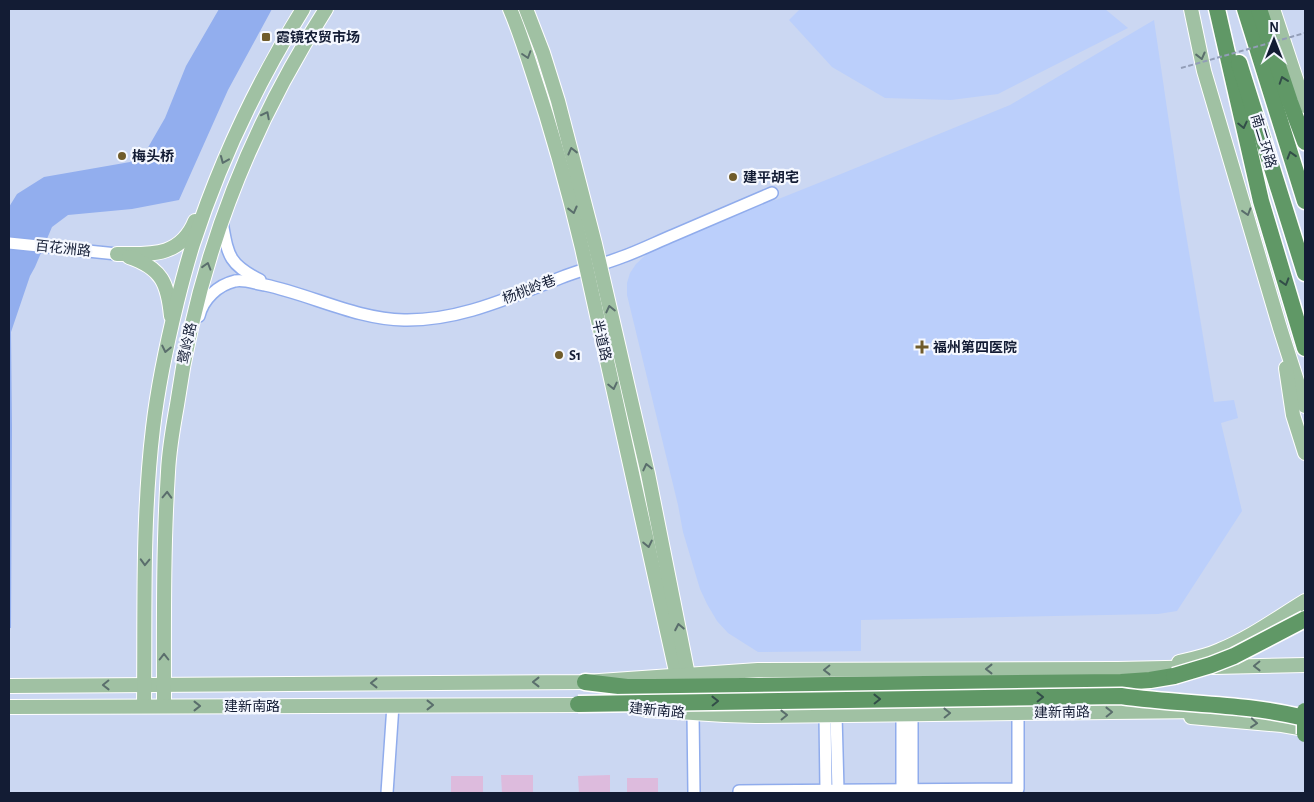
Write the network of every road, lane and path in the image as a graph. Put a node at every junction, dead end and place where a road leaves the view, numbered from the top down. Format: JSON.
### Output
{"nodes":[{"id":1,"x":303,"y":9,"type":"edge"},
{"id":2,"x":326,"y":9,"type":"edge"},
{"id":3,"x":510,"y":9,"type":"edge"},
{"id":4,"x":526,"y":9,"type":"edge"},
{"id":5,"x":1191,"y":9,"type":"edge"},
{"id":6,"x":1217,"y":9,"type":"edge"},
{"id":7,"x":1222,"y":9,"type":"edge"},
{"id":8,"x":1246,"y":9,"type":"edge"},
{"id":9,"x":1259,"y":9,"type":"edge"},
{"id":10,"x":1273,"y":9,"type":"edge"},
{"id":11,"x":1305,"y":33,"type":"edge"},
{"id":12,"x":1181,"y":68,"type":"dead end"},
{"id":13,"x":1300,"y":77,"type":"edge"},
{"id":14,"x":1305,"y":103,"type":"edge"},
{"id":15,"x":1305,"y":142,"type":"edge"},
{"id":16,"x":212,"y":188,"type":"junction"},
{"id":17,"x":772,"y":193,"type":"dead end"},
{"id":18,"x":1305,"y":201,"type":"edge"},
{"id":19,"x":222,"y":219,"type":"junction"},
{"id":20,"x":9,"y":243,"type":"edge"},
{"id":21,"x":117,"y":254,"type":"junction"},
{"id":22,"x":593,"y":267,"type":"junction"},
{"id":23,"x":1305,"y":273,"type":"edge"},
{"id":24,"x":277,"y":288,"type":"junction"},
{"id":25,"x":172,"y":323,"type":"junction"},
{"id":26,"x":1280,"y":328,"type":"junction"},
{"id":27,"x":1305,"y":348,"type":"edge"},
{"id":28,"x":182,"y":369,"type":"junction"},
{"id":29,"x":1305,"y":406,"type":"edge"},
{"id":30,"x":1305,"y":453,"type":"edge"},
{"id":31,"x":1305,"y":601,"type":"edge"},
{"id":32,"x":1305,"y":619,"type":"edge"},
{"id":33,"x":1305,"y":665,"type":"edge"},
{"id":34,"x":1118,"y":669,"type":"junction"},
{"id":35,"x":682,"y":675,"type":"junction"},
{"id":36,"x":585,"y":682,"type":"junction"},
{"id":37,"x":144,"y":685,"type":"junction"},
{"id":38,"x":164,"y":685,"type":"junction"},
{"id":39,"x":9,"y":686,"type":"edge"},
{"id":40,"x":578,"y":704,"type":"junction"},
{"id":41,"x":393,"y":705,"type":"junction"},
{"id":42,"x":144,"y":706,"type":"junction"},
{"id":43,"x":164,"y":706,"type":"junction"},
{"id":44,"x":9,"y":707,"type":"edge"},
{"id":45,"x":1305,"y":710,"type":"edge"},
{"id":46,"x":1136,"y":711,"type":"junction"},
{"id":47,"x":1018,"y":712,"type":"junction"},
{"id":48,"x":693,"y":713,"type":"junction"},
{"id":49,"x":907,"y":714,"type":"junction"},
{"id":50,"x":830,"y":715,"type":"junction"},
{"id":51,"x":1305,"y":718,"type":"edge"},
{"id":52,"x":1305,"y":729,"type":"edge"},
{"id":53,"x":1305,"y":734,"type":"edge"},
{"id":54,"x":826,"y":790,"type":"junction"},
{"id":55,"x":838,"y":790,"type":"junction"},
{"id":56,"x":906,"y":791,"type":"edge"},
{"id":57,"x":1014,"y":791,"type":"edge"},
{"id":58,"x":387,"y":793,"type":"edge"},
{"id":59,"x":694,"y":793,"type":"edge"},
{"id":60,"x":739,"y":793,"type":"edge"}],
"edges":[{"from":1,"to":16,"type":"main road","name":"鹭岭路","one_way":true},
{"from":19,"to":2,"type":"main road","name":"鹭岭路","one_way":true},
{"from":3,"to":22,"type":"main road","name":"半道路","one_way":true},
{"from":22,"to":4,"type":"main road","name":"半道路","one_way":true},
{"from":5,"to":26,"type":"main road","one_way":true},
{"from":6,"to":27,"type":"highway","one_way":true},
{"from":7,"to":23,"type":"highway","name":"南二环路"},
{"from":18,"to":8,"type":"highway","name":"南二环路","one_way":true},
{"from":15,"to":9,"type":"highway","one_way":true},
{"from":10,"to":13,"type":"main road"},
{"from":11,"to":12,"type":"path","bridge":true},
{"from":13,"to":14,"type":"main road"},
{"from":16,"to":21,"type":"main road"},
{"from":16,"to":25,"type":"main road","name":"鹭岭路"},
{"from":17,"to":22,"type":"street","name":"杨桃岭巷"},
{"from":19,"to":24,"type":"street"},
{"from":28,"to":19,"type":"main road","name":"鹭岭路","one_way":true},
{"from":20,"to":21,"type":"street","name":"百花洲路"},
{"from":21,"to":25,"type":"main road"},
{"from":22,"to":24,"type":"street","name":"杨桃岭巷"},
{"from":22,"to":35,"type":"main road","name":"半道路"},
{"from":24,"to":28,"type":"street"},
{"from":25,"to":37,"type":"main road","name":"鹭岭路","one_way":true},
{"from":26,"to":29,"type":"main road"},
{"from":26,"to":30,"type":"main road"},
{"from":38,"to":28,"type":"main road","name":"鹭岭路","one_way":true},
{"from":31,"to":34,"type":"main road"},
{"from":32,"to":36,"type":"highway","bridge":true},
{"from":33,"to":34,"type":"main road","name":"建新南路","one_way":true},
{"from":34,"to":35,"type":"main road","name":"建新南路","one_way":true},
{"from":35,"to":36,"type":"main road","name":"建新南路"},
{"from":36,"to":38,"type":"main road","name":"建新南路","one_way":true},
{"from":37,"to":38,"type":"main road","name":"建新南路"},
{"from":37,"to":39,"type":"main road","name":"建新南路","one_way":true},
{"from":37,"to":42,"type":"main road","name":"鹭岭路"},
{"from":38,"to":43,"type":"main road","name":"鹭岭路"},
{"from":41,"to":40,"type":"main road","name":"建新南路","one_way":true},
{"from":40,"to":48,"type":"main road","name":"建新南路"},
{"from":40,"to":51,"type":"highway","one_way":true,"bridge":true},
{"from":43,"to":41,"type":"main road","name":"建新南路","one_way":true},
{"from":41,"to":58,"type":"street"},
{"from":42,"to":43,"type":"main road","name":"建新南路"},
{"from":42,"to":44,"type":"main road","name":"建新南路"},
{"from":45,"to":46,"type":"main road","name":"建新南路"},
{"from":45,"to":53,"type":"highway","bridge":true},
{"from":47,"to":46,"type":"main road","name":"建新南路","one_way":true},
{"from":46,"to":52,"type":"main road","one_way":true},
{"from":49,"to":47,"type":"main road","name":"建新南路","one_way":true},
{"from":47,"to":57,"type":"street"},
{"from":48,"to":50,"type":"main road","name":"建新南路","one_way":true},
{"from":48,"to":59,"type":"street"},
{"from":49,"to":50,"type":"main road","name":"建新南路"},
{"from":49,"to":56,"type":"street"},
{"from":50,"to":54,"type":"street"},
{"from":50,"to":55,"type":"street"},
{"from":54,"to":55,"type":"street"},
{"from":54,"to":60,"type":"street"},
{"from":55,"to":56,"type":"street"},
{"from":56,"to":57,"type":"street"}]}
